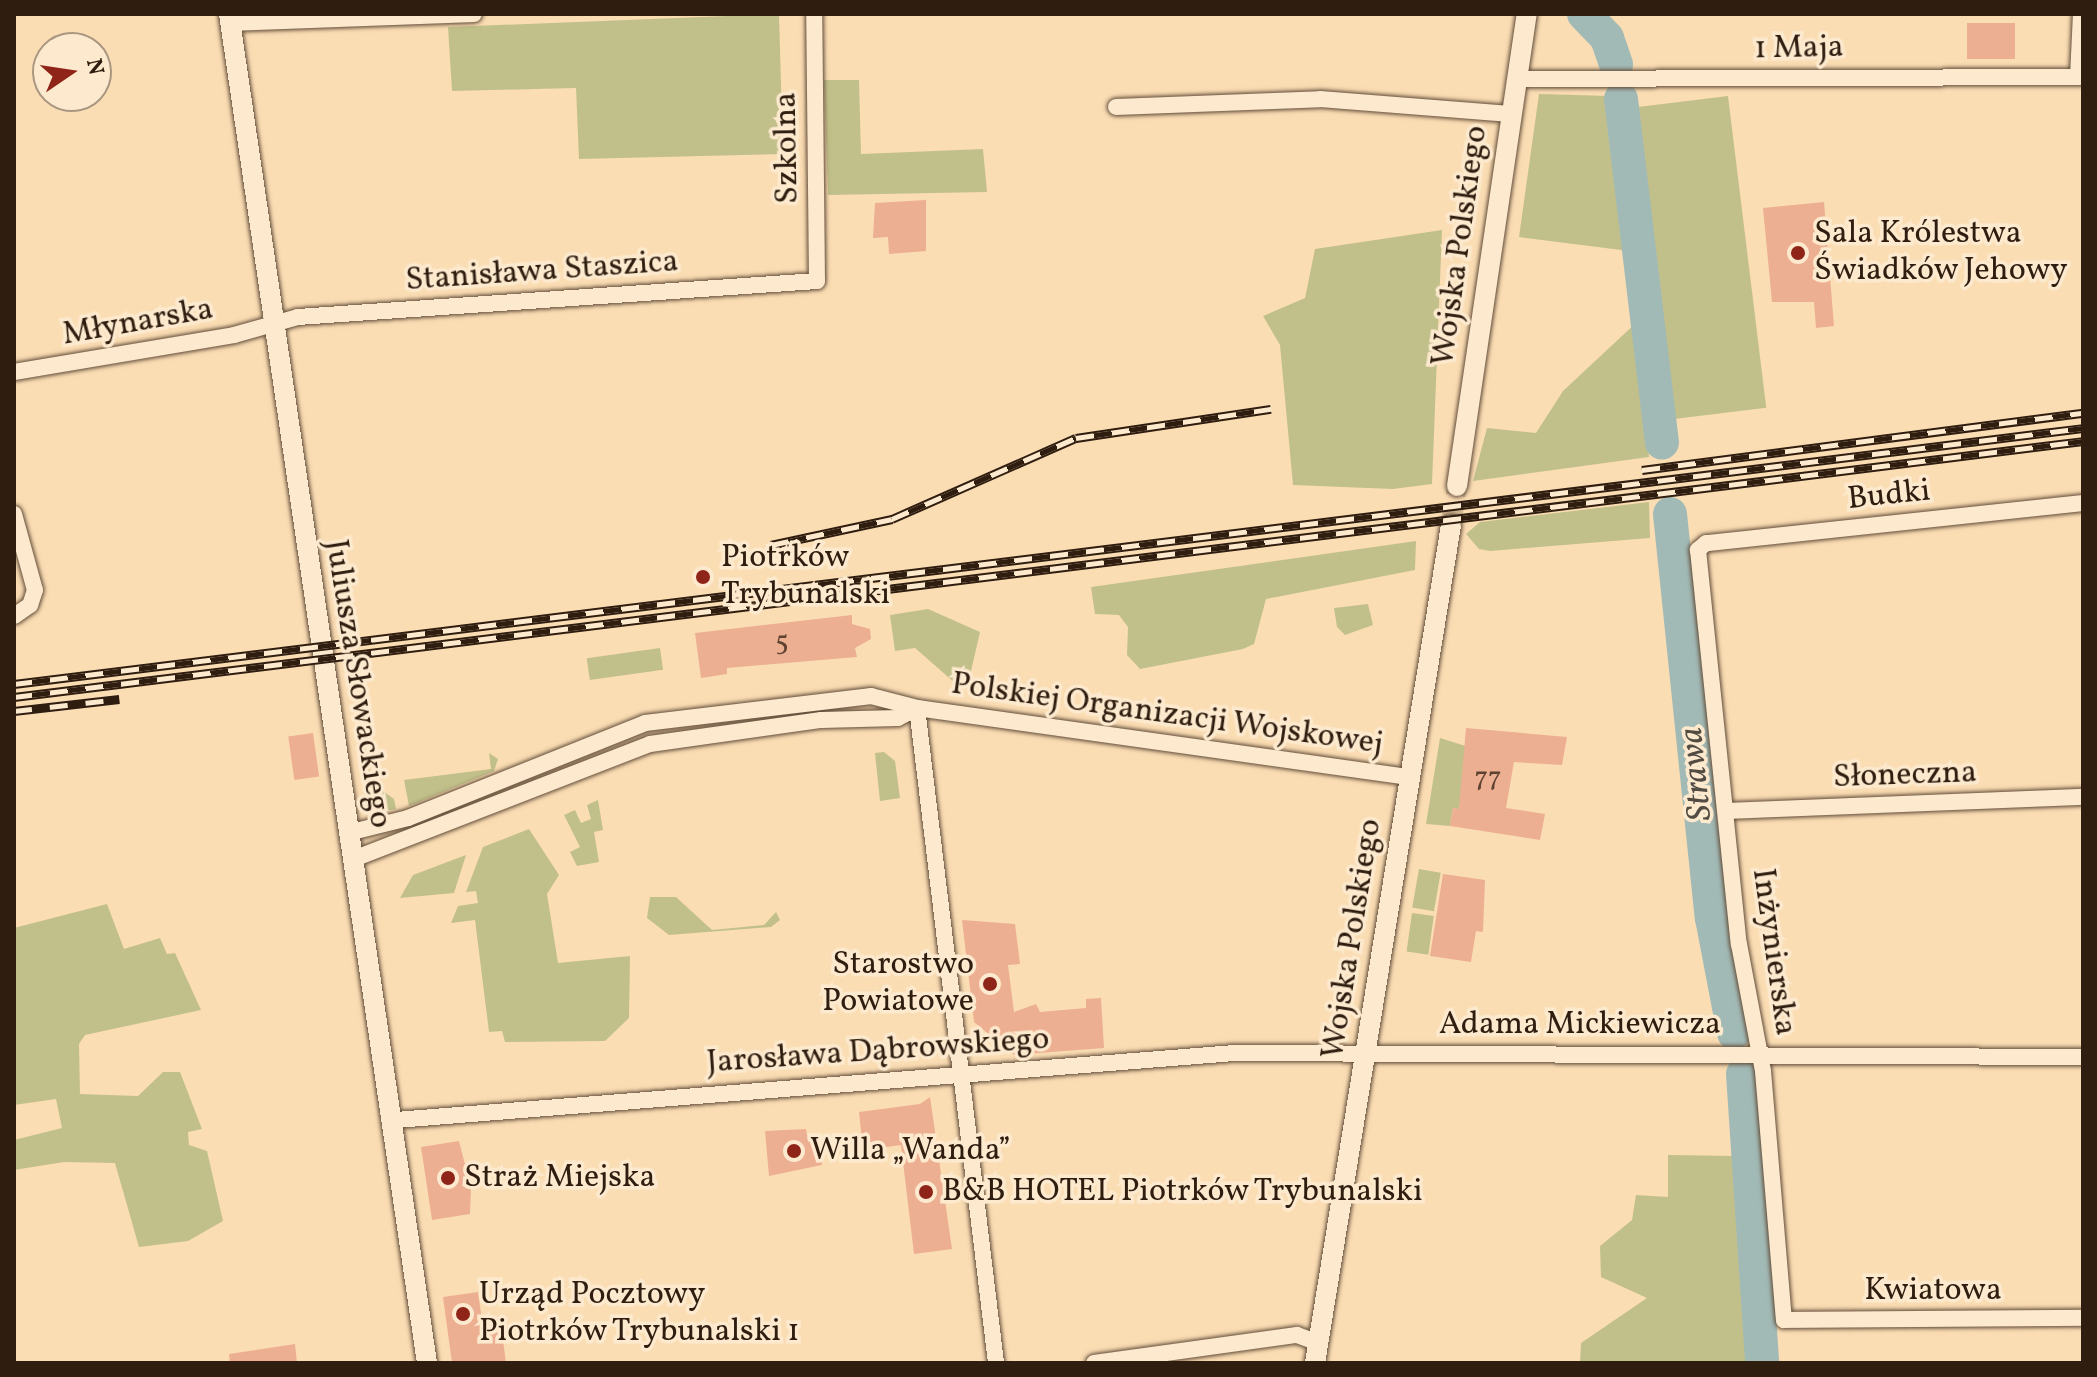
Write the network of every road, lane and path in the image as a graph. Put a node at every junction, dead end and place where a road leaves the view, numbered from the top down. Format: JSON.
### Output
{"nodes":[{"id":1,"x":474,"y":14,"type":"edge"},
{"id":2,"x":814,"y":14,"type":"edge"},
{"id":3,"x":1527,"y":14,"type":"edge"},
{"id":4,"x":2081,"y":14,"type":"edge"},
{"id":5,"x":229,"y":18,"type":"edge"},
{"id":6,"x":2081,"y":77,"type":"edge"},
{"id":7,"x":1516,"y":79,"type":"junction"},
{"id":8,"x":1116,"y":107,"type":"dead end"},
{"id":9,"x":1510,"y":114,"type":"junction"},
{"id":10,"x":817,"y":281,"type":"joint"},
{"id":11,"x":271,"y":324,"type":"junction"},
{"id":12,"x":14,"y":372,"type":"edge"},
{"id":13,"x":1457,"y":486,"type":"tunnel mouth"},
{"id":14,"x":2083,"y":503,"type":"edge"},
{"id":15,"x":14,"y":514,"type":"edge"},
{"id":16,"x":1451,"y":525,"type":"tunnel mouth"},
{"id":17,"x":1700,"y":545,"type":"joint"},
{"id":18,"x":14,"y":616,"type":"edge"},
{"id":19,"x":917,"y":708,"type":"junction"},
{"id":20,"x":591,"y":743,"type":"junction"},
{"id":21,"x":598,"y":762,"type":"junction"},
{"id":22,"x":1409,"y":777,"type":"junction"},
{"id":23,"x":2083,"y":797,"type":"edge"},
{"id":24,"x":1728,"y":811,"type":"junction"},
{"id":25,"x":352,"y":832,"type":"junction"},
{"id":26,"x":356,"y":858,"type":"junction"},
{"id":27,"x":1365,"y":1051,"type":"junction"},
{"id":28,"x":1746,"y":1054,"type":"junction"},
{"id":29,"x":2083,"y":1057,"type":"edge"},
{"id":30,"x":959,"y":1074,"type":"junction"},
{"id":31,"x":396,"y":1120,"type":"junction"},
{"id":32,"x":2083,"y":1318,"type":"edge"},
{"id":33,"x":1784,"y":1320,"type":"joint"},
{"id":34,"x":1317,"y":1353,"type":"edge"},
{"id":35,"x":427,"y":1363,"type":"edge"},
{"id":36,"x":996,"y":1363,"type":"edge"},
{"id":37,"x":1094,"y":1363,"type":"edge"}],
"edges":[{"from":1,"to":5,"type":"street"},
{"from":2,"to":10,"type":"street","name":"Szkolna"},
{"from":3,"to":7,"type":"street","name":"Wojska Polskiego"},
{"from":4,"to":6,"type":"street"},
{"from":5,"to":11,"type":"street","name":"Juliusza Słowackiego"},
{"from":6,"to":7,"type":"street","name":"1 Maja"},
{"from":7,"to":9,"type":"street","name":"Wojska Polskiego"},
{"from":8,"to":9,"type":"street"},
{"from":9,"to":13,"type":"street","name":"Wojska Polskiego"},
{"from":10,"to":11,"type":"street","name":"Stanisława Staszica"},
{"from":11,"to":12,"type":"street","name":"Młynarska"},
{"from":11,"to":25,"type":"street","name":"Juliusza Słowackiego"},
{"from":14,"to":17,"type":"street","name":"Budki"},
{"from":15,"to":18,"type":"street"},
{"from":16,"to":22,"type":"street","name":"Wojska Polskiego"},
{"from":17,"to":24,"type":"street","name":"Inżynierska"},
{"from":19,"to":20,"type":"street","name":"Polskiej Organizacji Wojskowej"},
{"from":19,"to":21,"type":"street","name":"Polskiej Organizacji Wojskowej"},
{"from":19,"to":22,"type":"street","name":"Polskiej Organizacji Wojskowej"},
{"from":19,"to":30,"type":"street"},
{"from":20,"to":21,"type":"street"},
{"from":20,"to":25,"type":"street","name":"Polskiej Organizacji Wojskowej"},
{"from":21,"to":26,"type":"street","name":"Polskiej Organizacji Wojskowej"},
{"from":22,"to":27,"type":"street","name":"Wojska Polskiego"},
{"from":23,"to":24,"type":"street","name":"Słoneczna"},
{"from":24,"to":28,"type":"street","name":"Inżynierska"},
{"from":25,"to":26,"type":"street","name":"Juliusza Słowackiego"},
{"from":26,"to":31,"type":"street","name":"Juliusza Słowackiego"},
{"from":27,"to":28,"type":"street","name":"Adama Mickiewicza"},
{"from":27,"to":30,"type":"street","name":"Jarosława Dąbrowskiego"},
{"from":27,"to":34,"type":"street","name":"Wojska Polskiego"},
{"from":28,"to":29,"type":"street","name":"Adama Mickiewicza"},
{"from":28,"to":33,"type":"street","name":"Inżynierska"},
{"from":30,"to":31,"type":"street","name":"Jarosława Dąbrowskiego"},
{"from":30,"to":36,"type":"street"},
{"from":31,"to":35,"type":"street","name":"Juliusza Słowackiego"},
{"from":32,"to":33,"type":"street","name":"Kwiatowa"},
{"from":34,"to":37,"type":"street"}]}
